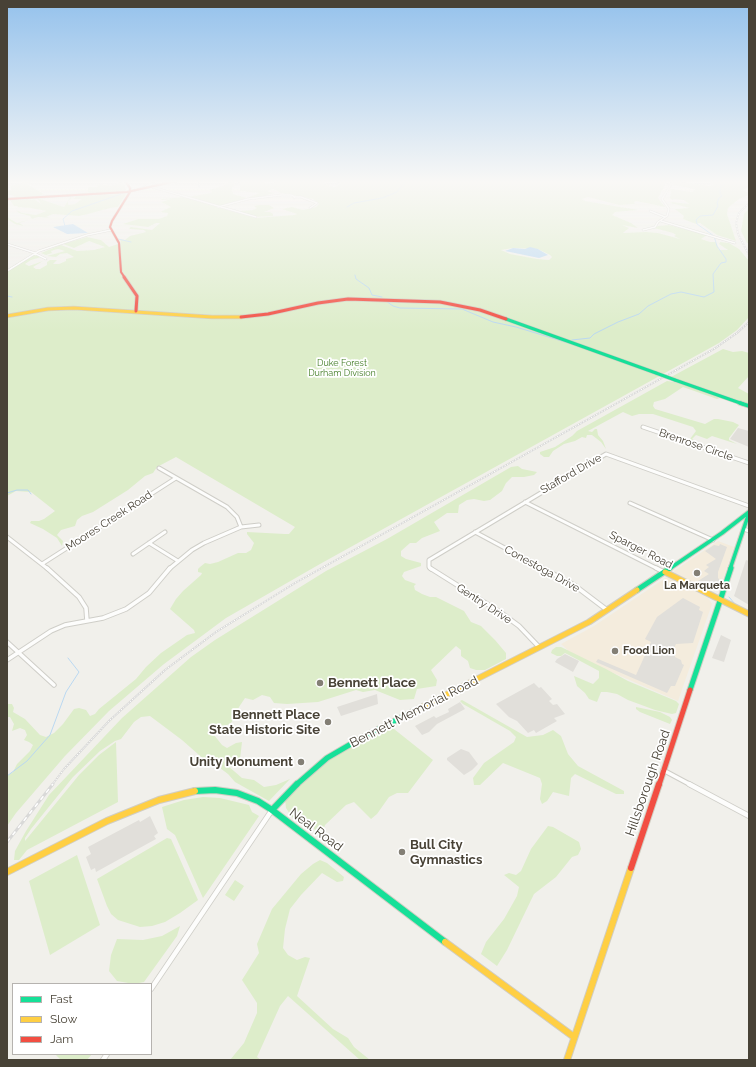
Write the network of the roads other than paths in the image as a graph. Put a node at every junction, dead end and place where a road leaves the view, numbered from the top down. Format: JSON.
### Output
{"nodes":[{"id":1,"x":111,"y":230,"type":"edge"},
{"id":2,"x":108,"y":231,"type":"edge"},
{"id":3,"x":698,"y":231,"type":"edge"},
{"id":4,"x":735,"y":243,"type":"dead end"},
{"id":5,"x":7,"y":244,"type":"edge"},
{"id":6,"x":34,"y":253,"type":"junction"},
{"id":7,"x":46,"y":259,"type":"dead end"},
{"id":8,"x":7,"y":271,"type":"edge"},
{"id":9,"x":136,"y":311,"type":"junction"},
{"id":10,"x":7,"y":316,"type":"edge"},
{"id":11,"x":749,"y":406,"type":"edge"},
{"id":12,"x":643,"y":427,"type":"dead end"},
{"id":13,"x":749,"y":463,"type":"edge"},
{"id":14,"x":159,"y":468,"type":"dead end"},
{"id":15,"x":176,"y":478,"type":"junction"},
{"id":16,"x":525,"y":502,"type":"junction"},
{"id":17,"x":630,"y":503,"type":"dead end"},
{"id":18,"x":749,"y":506,"type":"edge"},
{"id":19,"x":749,"y":512,"type":"edge"},
{"id":20,"x":259,"y":524,"type":"dead end"},
{"id":21,"x":241,"y":527,"type":"junction"},
{"id":22,"x":744,"y":530,"type":"junction"},
{"id":23,"x":749,"y":531,"type":"edge"},
{"id":24,"x":165,"y":532,"type":"dead end"},
{"id":25,"x":475,"y":532,"type":"junction"},
{"id":26,"x":7,"y":537,"type":"edge"},
{"id":27,"x":713,"y":540,"type":"junction"},
{"id":28,"x":149,"y":543,"type":"junction"},
{"id":29,"x":133,"y":554,"type":"dead end"},
{"id":30,"x":178,"y":561,"type":"junction"},
{"id":31,"x":428,"y":563,"type":"joint"},
{"id":32,"x":42,"y":564,"type":"junction"},
{"id":33,"x":665,"y":572,"type":"junction"},
{"id":34,"x":720,"y":600,"type":"junction"},
{"id":35,"x":608,"y":610,"type":"junction"},
{"id":36,"x":749,"y":614,"type":"edge"},
{"id":37,"x":87,"y":621,"type":"junction"},
{"id":38,"x":7,"y":642,"type":"edge"},
{"id":39,"x":540,"y":648,"type":"junction"},
{"id":40,"x":18,"y":652,"type":"junction"},
{"id":41,"x":7,"y":660,"type":"edge"},
{"id":42,"x":54,"y":685,"type":"dead end"},
{"id":43,"x":663,"y":770,"type":"junction"},
{"id":44,"x":272,"y":810,"type":"junction"},
{"id":45,"x":749,"y":816,"type":"edge"},
{"id":46,"x":8,"y":872,"type":"edge"},
{"id":47,"x":152,"y":988,"type":"edge"},
{"id":48,"x":574,"y":1037,"type":"junction"},
{"id":49,"x":567,"y":1060,"type":"edge"}],
"edges":[{"from":1,"to":9,"type":"street"},
{"from":2,"to":6,"type":"street"},
{"from":3,"to":4,"type":"street"},
{"from":5,"to":6,"type":"street"},
{"from":6,"to":7,"type":"street"},
{"from":6,"to":8,"type":"street"},
{"from":9,"to":10,"type":"street"},
{"from":9,"to":11,"type":"street","bridge":true},
{"from":12,"to":13,"type":"street","name":"Brenrose Circle"},
{"from":14,"to":15,"type":"street"},
{"from":15,"to":21,"type":"street"},
{"from":15,"to":32,"type":"street","name":"Moores Creek Road"},
{"from":16,"to":18,"type":"street","name":"Stafford Drive"},
{"from":16,"to":25,"type":"street","name":"Stafford Drive"},
{"from":16,"to":33,"type":"street","name":"Sparger Road"},
{"from":17,"to":27,"type":"street"},
{"from":19,"to":22,"type":"street","name":"Hillsborough Road"},
{"from":19,"to":27,"type":"street","name":"Bennett Memorial Road"},
{"from":20,"to":21,"type":"street"},
{"from":21,"to":30,"type":"street"},
{"from":22,"to":23,"type":"street"},
{"from":22,"to":34,"type":"street","name":"Hillsborough Road"},
{"from":24,"to":28,"type":"street"},
{"from":25,"to":31,"type":"street","name":"Stafford Drive"},
{"from":25,"to":35,"type":"street","name":"Conestoga Drive"},
{"from":26,"to":32,"type":"street"},
{"from":27,"to":33,"type":"street","name":"Bennett Memorial Road"},
{"from":28,"to":29,"type":"street"},
{"from":28,"to":30,"type":"street"},
{"from":30,"to":37,"type":"street"},
{"from":31,"to":39,"type":"street","name":"Gentry Drive"},
{"from":32,"to":37,"type":"street"},
{"from":33,"to":34,"type":"street","name":"Sparger Road"},
{"from":33,"to":35,"type":"street","name":"Bennett Memorial Road"},
{"from":34,"to":36,"type":"street","name":"Sparger Road"},
{"from":34,"to":43,"type":"street","name":"Hillsborough Road"},
{"from":35,"to":39,"type":"street","name":"Bennett Memorial Road"},
{"from":37,"to":40,"type":"street"},
{"from":38,"to":40,"type":"street"},
{"from":39,"to":44,"type":"street","name":"Bennett Memorial Road"},
{"from":40,"to":41,"type":"street"},
{"from":40,"to":42,"type":"street"},
{"from":43,"to":45,"type":"street"},
{"from":43,"to":48,"type":"street","name":"Hillsborough Road"},
{"from":44,"to":46,"type":"street","name":"Neal Road"},
{"from":44,"to":47,"type":"street","name":"Bennett Memorial Road"},
{"from":44,"to":48,"type":"street","name":"Neal Road"},
{"from":48,"to":49,"type":"street","name":"Hillsborough Road"}]}
